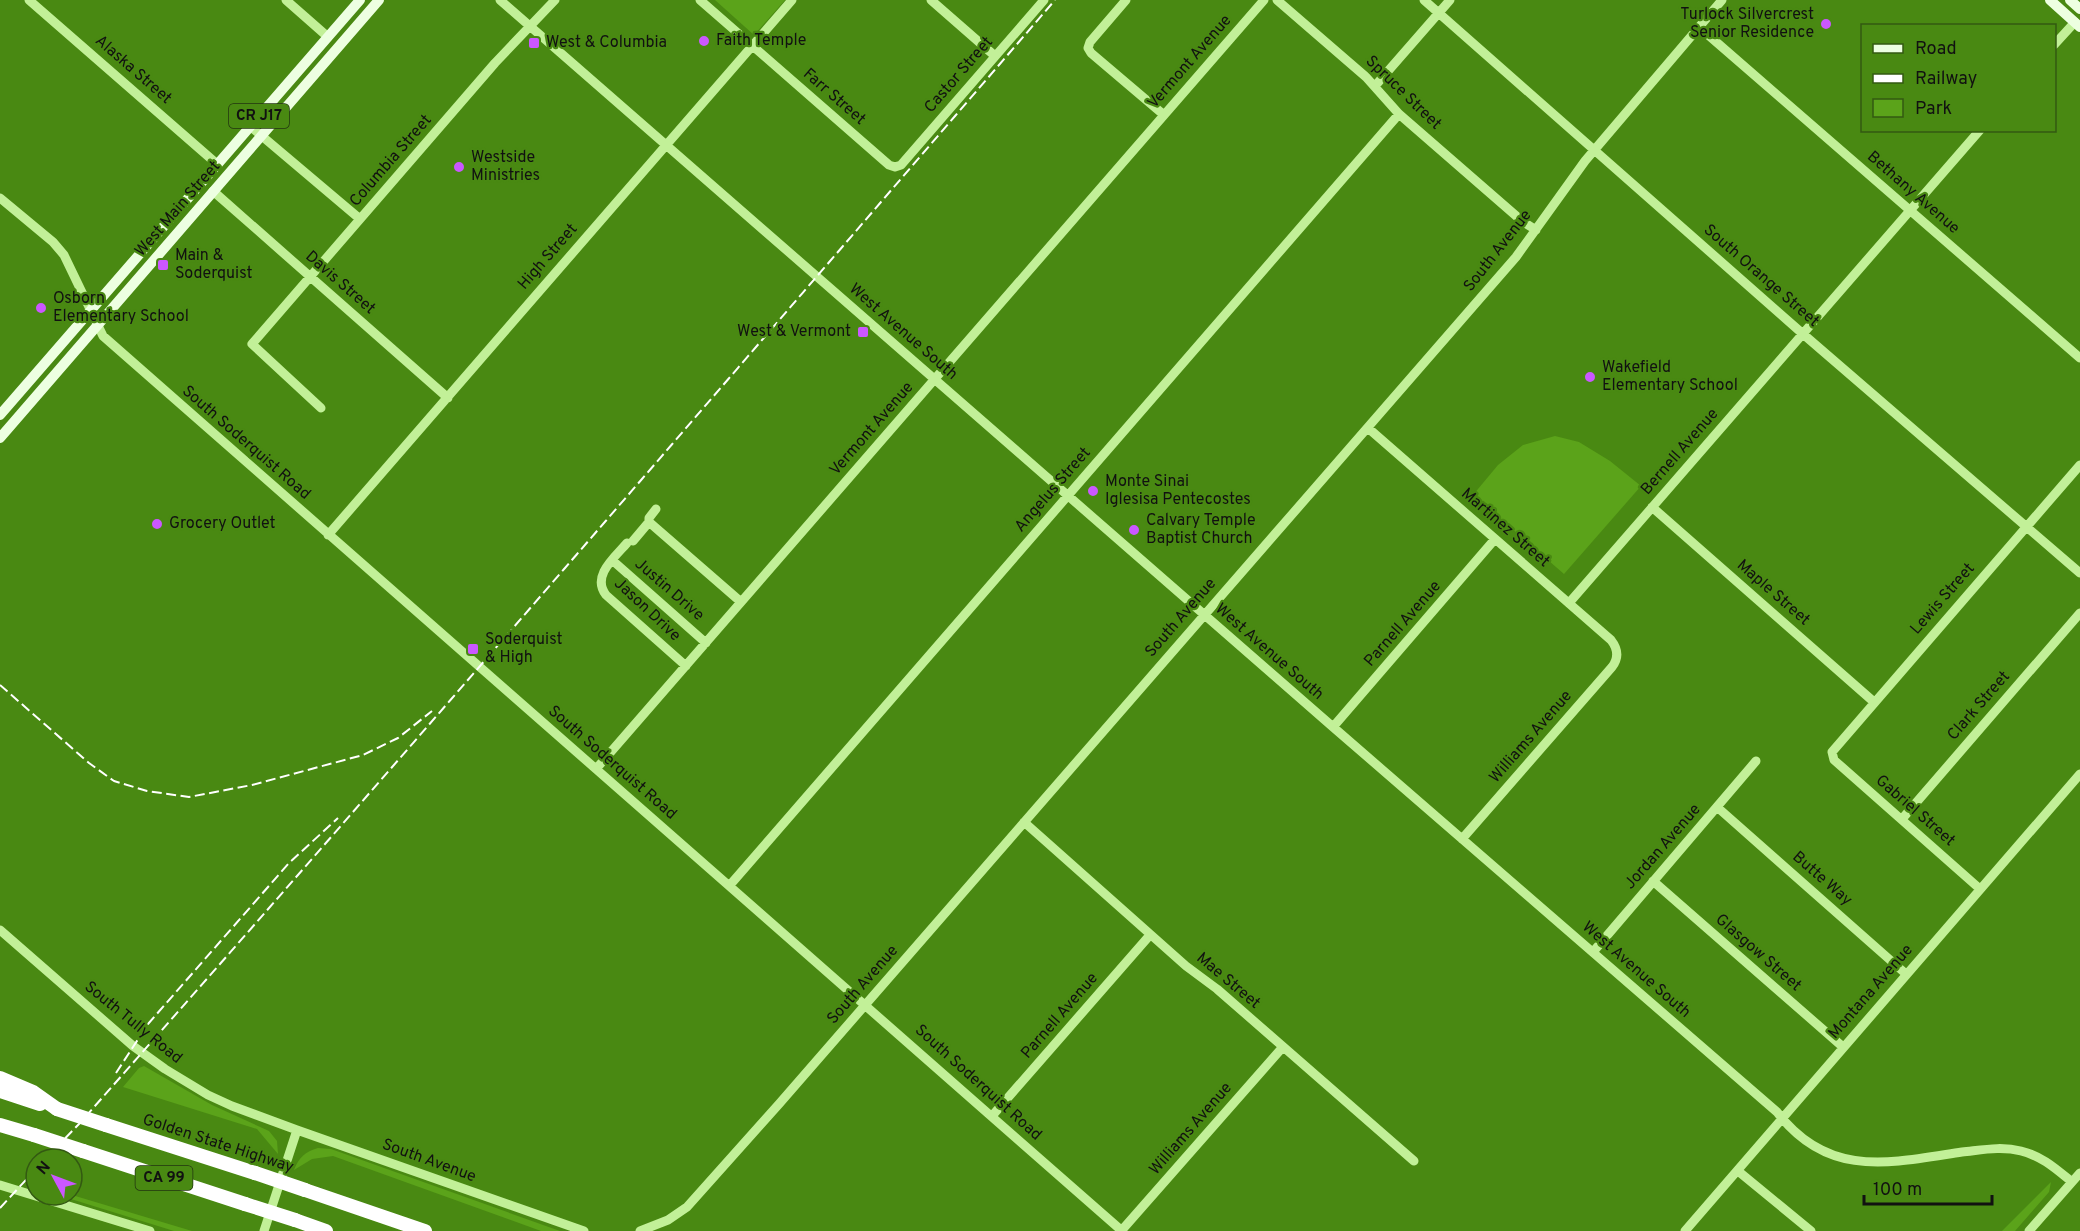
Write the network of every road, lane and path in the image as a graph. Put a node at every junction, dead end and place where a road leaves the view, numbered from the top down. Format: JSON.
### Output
{"nodes":[{"id":1,"x":29,"y":0,"type":"edge"},
{"id":2,"x":286,"y":0,"type":"edge"},
{"id":3,"x":360,"y":0,"type":"edge"},
{"id":4,"x":379,"y":0,"type":"edge"},
{"id":5,"x":500,"y":0,"type":"edge"},
{"id":6,"x":555,"y":0,"type":"edge"},
{"id":7,"x":700,"y":0,"type":"edge"},
{"id":8,"x":792,"y":0,"type":"edge"},
{"id":9,"x":932,"y":0,"type":"edge"},
{"id":10,"x":1044,"y":0,"type":"edge"},
{"id":11,"x":1126,"y":0,"type":"edge"},
{"id":12,"x":1264,"y":0,"type":"edge"},
{"id":13,"x":1277,"y":0,"type":"edge"},
{"id":14,"x":1424,"y":0,"type":"edge"},
{"id":15,"x":1450,"y":0,"type":"edge"},
{"id":16,"x":1722,"y":0,"type":"edge"},
{"id":17,"x":2050,"y":0,"type":"edge"},
{"id":18,"x":2070,"y":0,"type":"edge"},
{"id":19,"x":2080,"y":9,"type":"edge"},
{"id":20,"x":1439,"y":13,"type":"junction"},
{"id":21,"x":2078,"y":25,"type":"edge"},
{"id":22,"x":530,"y":26,"type":"junction"},
{"id":23,"x":1699,"y":27,"type":"junction"},
{"id":24,"x":328,"y":37,"type":"junction"},
{"id":25,"x":2056,"y":44,"type":"edge"},
{"id":26,"x":752,"y":45,"type":"junction"},
{"id":27,"x":995,"y":56,"type":"junction"},
{"id":28,"x":1375,"y":86,"type":"junction"},
{"id":29,"x":1399,"y":114,"type":"junction"},
{"id":30,"x":1164,"y":115,"type":"junction"},
{"id":31,"x":250,"y":126,"type":"junction"},
{"id":32,"x":1978,"y":132,"type":"edge"},
{"id":33,"x":261,"y":135,"type":"junction"},
{"id":34,"x":666,"y":145,"type":"junction"},
{"id":35,"x":1594,"y":150,"type":"junction"},
{"id":36,"x":217,"y":164,"type":"junction"},
{"id":37,"x":895,"y":168,"type":"joint"},
{"id":38,"x":213,"y":191,"type":"junction"},
{"id":39,"x":0,"y":198,"type":"edge"},
{"id":40,"x":1910,"y":211,"type":"junction"},
{"id":41,"x":360,"y":219,"type":"junction"},
{"id":42,"x":1536,"y":230,"type":"junction"},
{"id":43,"x":310,"y":276,"type":"junction"},
{"id":44,"x":92,"y":310,"type":"junction"},
{"id":45,"x":98,"y":324,"type":"junction"},
{"id":46,"x":1803,"y":334,"type":"junction"},
{"id":47,"x":2080,"y":358,"type":"edge"},
{"id":48,"x":935,"y":379,"type":"junction"},
{"id":49,"x":448,"y":398,"type":"junction"},
{"id":50,"x":321,"y":408,"type":"dead end"},
{"id":51,"x":0,"y":415,"type":"edge"},
{"id":52,"x":1368,"y":428,"type":"junction"},
{"id":53,"x":0,"y":438,"type":"edge"},
{"id":54,"x":2080,"y":465,"type":"edge"},
{"id":55,"x":1068,"y":495,"type":"junction"},
{"id":56,"x":1652,"y":507,"type":"junction"},
{"id":57,"x":656,"y":509,"type":"dead end"},
{"id":58,"x":649,"y":522,"type":"junction"},
{"id":59,"x":2026,"y":527,"type":"junction"},
{"id":60,"x":328,"y":535,"type":"junction"},
{"id":61,"x":1495,"y":539,"type":"junction"},
{"id":62,"x":612,"y":560,"type":"junction"},
{"id":63,"x":2080,"y":573,"type":"edge"},
{"id":64,"x":741,"y":602,"type":"junction"},
{"id":65,"x":1569,"y":603,"type":"junction"},
{"id":66,"x":2080,"y":613,"type":"edge"},
{"id":67,"x":1204,"y":615,"type":"junction"},
{"id":68,"x":706,"y":642,"type":"junction"},
{"id":69,"x":1617,"y":653,"type":"joint"},
{"id":70,"x":686,"y":666,"type":"junction"},
{"id":71,"x":1874,"y":702,"type":"junction"},
{"id":72,"x":1333,"y":727,"type":"junction"},
{"id":73,"x":1832,"y":755,"type":"joint"},
{"id":74,"x":1756,"y":761,"type":"dead end"},
{"id":75,"x":596,"y":769,"type":"junction"},
{"id":76,"x":2080,"y":774,"type":"edge"},
{"id":77,"x":1717,"y":807,"type":"junction"},
{"id":78,"x":1902,"y":819,"type":"junction"},
{"id":79,"x":1024,"y":822,"type":"junction"},
{"id":80,"x":1462,"y":839,"type":"junction"},
{"id":81,"x":1653,"y":881,"type":"junction"},
{"id":82,"x":730,"y":885,"type":"junction"},
{"id":83,"x":1980,"y":889,"type":"junction"},
{"id":84,"x":0,"y":930,"type":"edge"},
{"id":85,"x":1150,"y":934,"type":"junction"},
{"id":86,"x":1593,"y":952,"type":"junction"},
{"id":87,"x":1906,"y":974,"type":"junction"},
{"id":88,"x":866,"y":1004,"type":"junction"},
{"id":89,"x":1843,"y":1047,"type":"junction"},
{"id":90,"x":1282,"y":1048,"type":"junction"},
{"id":91,"x":0,"y":1078,"type":"edge"},
{"id":92,"x":0,"y":1091,"type":"edge"},
{"id":93,"x":57,"y":1109,"type":"junction"},
{"id":94,"x":992,"y":1116,"type":"junction"},
{"id":95,"x":1782,"y":1119,"type":"junction"},
{"id":96,"x":0,"y":1125,"type":"edge"},
{"id":97,"x":297,"y":1130,"type":"junction"},
{"id":98,"x":1414,"y":1161,"type":"dead end"},
{"id":99,"x":1738,"y":1171,"type":"junction"},
{"id":100,"x":2080,"y":1173,"type":"edge"},
{"id":101,"x":2072,"y":1182,"type":"junction"},
{"id":102,"x":0,"y":1185,"type":"edge"},
{"id":103,"x":150,"y":1231,"type":"edge"},
{"id":104,"x":264,"y":1231,"type":"edge"},
{"id":105,"x":326,"y":1231,"type":"edge"},
{"id":106,"x":425,"y":1231,"type":"edge"},
{"id":107,"x":584,"y":1231,"type":"edge"},
{"id":108,"x":640,"y":1231,"type":"edge"},
{"id":109,"x":1122,"y":1231,"type":"edge"},
{"id":110,"x":1685,"y":1231,"type":"edge"},
{"id":111,"x":1811,"y":1231,"type":"edge"},
{"id":112,"x":2029,"y":1231,"type":"edge"}],
"edges":[{"from":1,"to":36,"type":"street","name":"Alaska Street"},
{"from":2,"to":24,"type":"street"},
{"from":3,"to":24,"type":"main road","name":"West Main Street","number":"CR J17"},
{"from":4,"to":33,"type":"main road","name":"West Main Street","number":"CR J17"},
{"from":5,"to":22,"type":"street","name":"West Avenue South"},
{"from":6,"to":22,"type":"street","name":"Columbia Street"},
{"from":7,"to":26,"type":"street","name":"Farr Street"},
{"from":8,"to":26,"type":"street","name":"High Street"},
{"from":9,"to":27,"type":"street"},
{"from":10,"to":27,"type":"street","name":"Castor Street"},
{"from":11,"to":30,"type":"street"},
{"from":12,"to":30,"type":"street","name":"Vermont Avenue"},
{"from":13,"to":28,"type":"street","name":"Spruce Street"},
{"from":14,"to":20,"type":"street","name":"South Orange Street"},
{"from":15,"to":20,"type":"street"},
{"from":16,"to":23,"type":"street","name":"South Avenue"},
{"from":17,"to":21,"type":"main road"},
{"from":18,"to":19,"type":"main road"},
{"from":20,"to":28,"type":"street"},
{"from":20,"to":35,"type":"street","name":"South Orange Street"},
{"from":21,"to":25,"type":"street"},
{"from":22,"to":34,"type":"street","name":"West Avenue South"},
{"from":22,"to":41,"type":"street","name":"Columbia Street"},
{"from":23,"to":35,"type":"street","name":"South Avenue"},
{"from":23,"to":40,"type":"street","name":"Bethany Avenue"},
{"from":24,"to":31,"type":"main road","name":"West Main Street","number":"CR J17"},
{"from":26,"to":34,"type":"street","name":"High Street"},
{"from":26,"to":37,"type":"street","name":"Farr Street"},
{"from":27,"to":37,"type":"street","name":"Castor Street"},
{"from":28,"to":29,"type":"street","name":"Spruce Street"},
{"from":29,"to":42,"type":"street","name":"Spruce Street"},
{"from":29,"to":55,"type":"street","name":"Angelus Street"},
{"from":30,"to":48,"type":"street","name":"Vermont Avenue"},
{"from":31,"to":33,"type":"street"},
{"from":31,"to":36,"type":"main road","name":"West Main Street","number":"CR J17"},
{"from":32,"to":40,"type":"street","name":"Bernell Avenue"},
{"from":33,"to":38,"type":"main road","name":"West Main Street","number":"CR J17"},
{"from":33,"to":41,"type":"street"},
{"from":34,"to":48,"type":"street","name":"West Avenue South"},
{"from":34,"to":49,"type":"street","name":"High Street"},
{"from":35,"to":42,"type":"street","name":"South Avenue"},
{"from":35,"to":46,"type":"street","name":"South Orange Street"},
{"from":36,"to":44,"type":"main road","name":"West Main Street","number":"CR J17"},
{"from":38,"to":43,"type":"street","name":"Davis Street"},
{"from":38,"to":45,"type":"main road","name":"West Main Street","number":"CR J17"},
{"from":39,"to":44,"type":"street","name":"South Soderquist Road"},
{"from":40,"to":46,"type":"street","name":"Bernell Avenue"},
{"from":40,"to":47,"type":"street","name":"Bethany Avenue"},
{"from":41,"to":43,"type":"street","name":"Columbia Street"},
{"from":42,"to":52,"type":"street","name":"South Avenue"},
{"from":43,"to":49,"type":"street","name":"Davis Street"},
{"from":43,"to":50,"type":"street","name":"Columbia Street"},
{"from":44,"to":45,"type":"street","name":"South Soderquist Road"},
{"from":44,"to":51,"type":"main road","name":"West Main Street","number":"CR J17"},
{"from":45,"to":53,"type":"main road","name":"West Main Street","number":"CR J17"},
{"from":45,"to":60,"type":"street","name":"South Soderquist Road"},
{"from":46,"to":56,"type":"street","name":"Bernell Avenue"},
{"from":46,"to":59,"type":"street","name":"South Orange Street"},
{"from":48,"to":55,"type":"street","name":"West Avenue South"},
{"from":48,"to":64,"type":"street","name":"Vermont Avenue"},
{"from":49,"to":60,"type":"street","name":"High Street"},
{"from":52,"to":61,"type":"street","name":"Martinez Street"},
{"from":52,"to":67,"type":"street","name":"South Avenue"},
{"from":54,"to":59,"type":"street","name":"Lewis Street"},
{"from":55,"to":67,"type":"street","name":"West Avenue South"},
{"from":55,"to":82,"type":"street","name":"Angelus Street"},
{"from":56,"to":65,"type":"street","name":"Bernell Avenue"},
{"from":56,"to":71,"type":"street","name":"Maple Street"},
{"from":57,"to":58,"type":"street","name":"Jason Drive"},
{"from":58,"to":62,"type":"street","name":"Jason Drive"},
{"from":58,"to":64,"type":"street"},
{"from":59,"to":63,"type":"street","name":"South Orange Street"},
{"from":59,"to":71,"type":"street","name":"Lewis Street"},
{"from":60,"to":75,"type":"street","name":"South Soderquist Road"},
{"from":61,"to":65,"type":"street","name":"Martinez Street"},
{"from":61,"to":72,"type":"street","name":"Parnell Avenue"},
{"from":62,"to":68,"type":"street","name":"Justin Drive"},
{"from":62,"to":70,"type":"street","name":"Jason Drive"},
{"from":64,"to":68,"type":"street","name":"Vermont Avenue"},
{"from":65,"to":69,"type":"street","name":"Martinez Street"},
{"from":66,"to":78,"type":"street","name":"Clark Street"},
{"from":67,"to":72,"type":"street","name":"West Avenue South"},
{"from":67,"to":79,"type":"street","name":"South Avenue"},
{"from":68,"to":70,"type":"street","name":"Vermont Avenue"},
{"from":69,"to":80,"type":"street","name":"Williams Avenue"},
{"from":70,"to":75,"type":"street","name":"Vermont Avenue"},
{"from":71,"to":73,"type":"street","name":"Lewis Street"},
{"from":72,"to":80,"type":"street","name":"West Avenue South"},
{"from":73,"to":78,"type":"street","name":"Gabriel Street"},
{"from":74,"to":77,"type":"street","name":"Jordan Avenue"},
{"from":75,"to":82,"type":"street","name":"South Soderquist Road"},
{"from":76,"to":83,"type":"street","name":"Montana Avenue"},
{"from":77,"to":81,"type":"street","name":"Jordan Avenue"},
{"from":77,"to":87,"type":"street","name":"Butte Way"},
{"from":78,"to":83,"type":"street","name":"Gabriel Street"},
{"from":79,"to":85,"type":"street","name":"Mae Street"},
{"from":79,"to":88,"type":"street","name":"South Avenue"},
{"from":80,"to":86,"type":"street","name":"West Avenue South"},
{"from":81,"to":86,"type":"street","name":"Jordan Avenue"},
{"from":81,"to":89,"type":"street","name":"Glasgow Street"},
{"from":82,"to":88,"type":"street","name":"South Soderquist Road"},
{"from":83,"to":87,"type":"street","name":"Montana Avenue"},
{"from":84,"to":97,"type":"street","name":"South Tully Road"},
{"from":85,"to":90,"type":"street","name":"Mae Street"},
{"from":85,"to":94,"type":"street","name":"Parnell Avenue"},
{"from":86,"to":95,"type":"street","name":"West Avenue South"},
{"from":87,"to":89,"type":"street","name":"Montana Avenue"},
{"from":88,"to":94,"type":"street","name":"South Soderquist Road"},
{"from":88,"to":108,"type":"street","name":"South Avenue"},
{"from":89,"to":95,"type":"street","name":"Montana Avenue"},
{"from":90,"to":98,"type":"street","name":"Mae Street"},
{"from":90,"to":109,"type":"street","name":"Williams Avenue"},
{"from":91,"to":93,"type":"highway"},
{"from":92,"to":93,"type":"highway","name":"Golden State Highway","number":"CA 99"},
{"from":93,"to":106,"type":"highway","name":"Golden State Highway","number":"CA 99","bridge":true},
{"from":94,"to":109,"type":"street","name":"South Soderquist Road"},
{"from":95,"to":99,"type":"street","name":"Montana Avenue"},
{"from":95,"to":101,"type":"street","name":"West Avenue South"},
{"from":96,"to":105,"type":"highway","number":"CA 99","bridge":true},
{"from":97,"to":104,"type":"street"},
{"from":97,"to":107,"type":"street","name":"South Avenue"},
{"from":99,"to":110,"type":"street","name":"Montana Avenue"},
{"from":99,"to":111,"type":"street"},
{"from":100,"to":101,"type":"street"},
{"from":101,"to":112,"type":"street"},
{"from":102,"to":103,"type":"street"}]}
